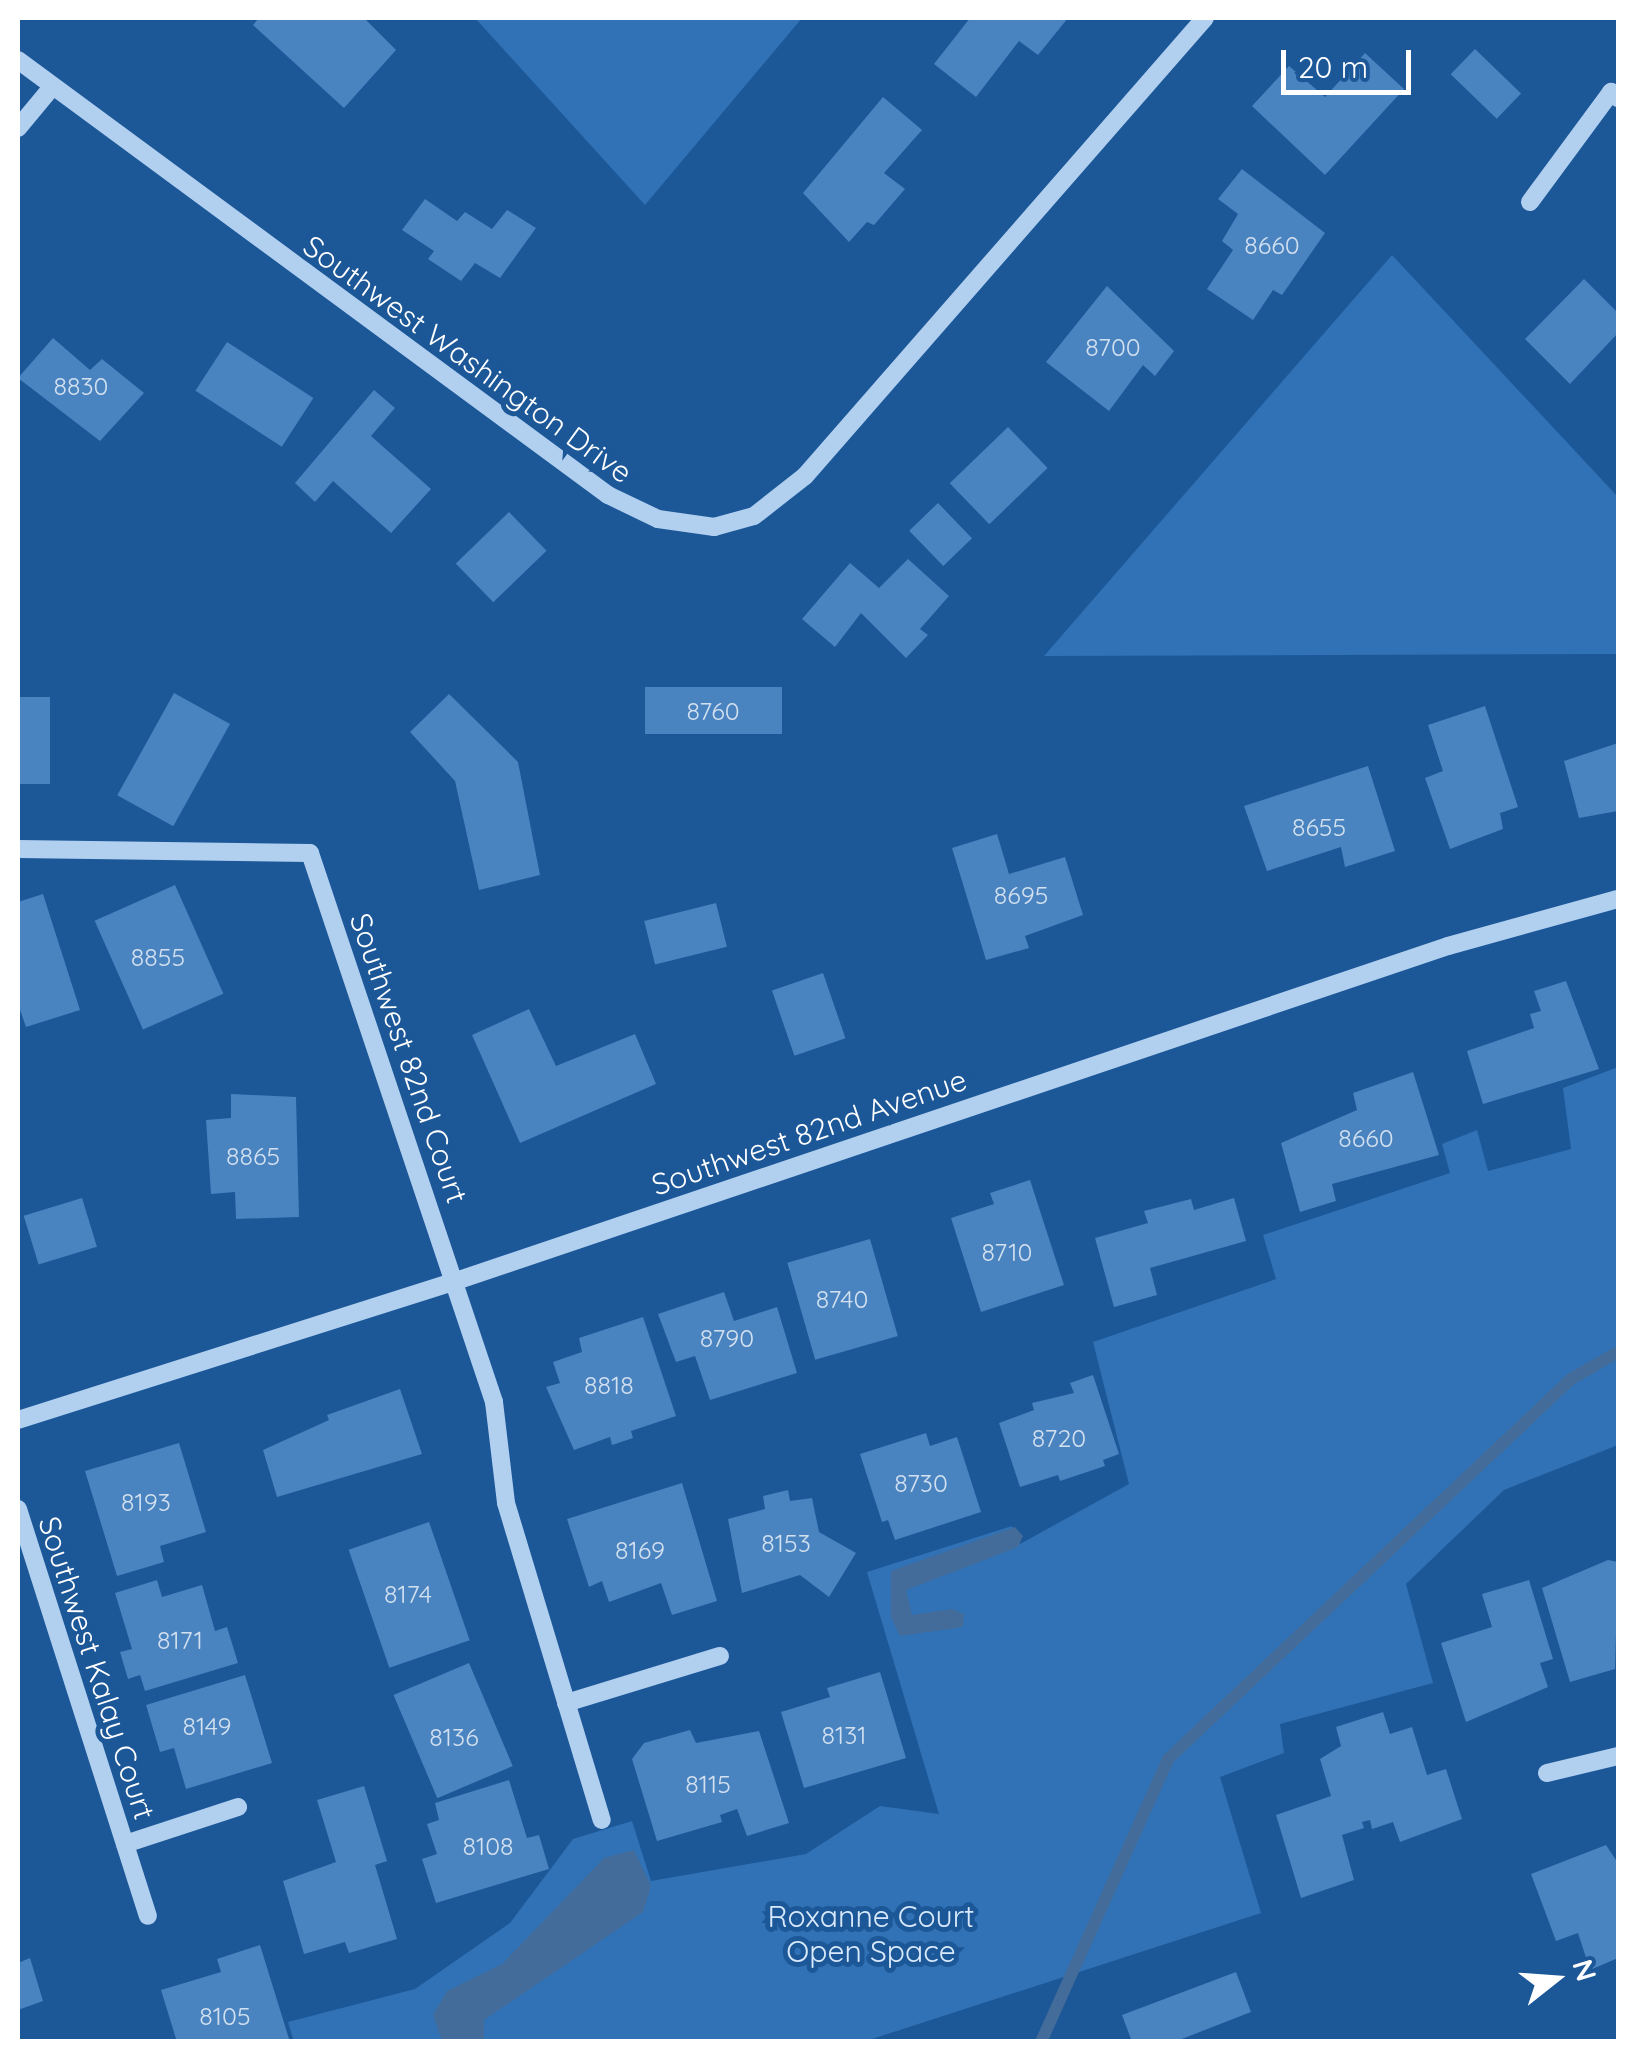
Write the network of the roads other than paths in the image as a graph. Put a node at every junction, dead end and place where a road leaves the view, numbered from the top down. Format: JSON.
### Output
{"nodes":[{"id":1,"x":1205,"y":18,"type":"edge"},
{"id":2,"x":18,"y":60,"type":"edge"},
{"id":3,"x":52,"y":87,"type":"junction"},
{"id":4,"x":1618,"y":98,"type":"edge"},
{"id":5,"x":18,"y":128,"type":"edge"},
{"id":6,"x":1530,"y":202,"type":"dead end"},
{"id":7,"x":18,"y":849,"type":"edge"},
{"id":8,"x":1618,"y":899,"type":"edge"},
{"id":9,"x":456,"y":1281,"type":"junction"},
{"id":10,"x":18,"y":1420,"type":"edge"},
{"id":11,"x":18,"y":1508,"type":"edge"},
{"id":12,"x":720,"y":1656,"type":"dead end"},
{"id":13,"x":566,"y":1703,"type":"junction"},
{"id":14,"x":1618,"y":1756,"type":"edge"},
{"id":15,"x":1547,"y":1773,"type":"dead end"},
{"id":16,"x":238,"y":1808,"type":"dead end"},
{"id":17,"x":602,"y":1820,"type":"dead end"},
{"id":18,"x":125,"y":1844,"type":"junction"},
{"id":19,"x":148,"y":1916,"type":"dead end"}],
"edges":[{"from":1,"to":3,"type":"street","name":"Southwest Washington Drive"},
{"from":2,"to":3,"type":"street","name":"Southwest Washington Drive"},
{"from":3,"to":5,"type":"street"},
{"from":4,"to":6,"type":"street"},
{"from":7,"to":9,"type":"street","name":"Southwest 82nd Court"},
{"from":8,"to":9,"type":"street","name":"Southwest 82nd Avenue"},
{"from":9,"to":10,"type":"street","name":"Southwest 82nd Avenue"},
{"from":9,"to":13,"type":"street","name":"Southwest 82nd Court"},
{"from":11,"to":18,"type":"street","name":"Southwest Kalay Court"},
{"from":12,"to":13,"type":"street"},
{"from":13,"to":17,"type":"street","name":"Southwest 82nd Court"},
{"from":14,"to":15,"type":"street"},
{"from":16,"to":18,"type":"street","name":"Southwest Kalay Court"},
{"from":18,"to":19,"type":"street","name":"Southwest Kalay Court"}]}
